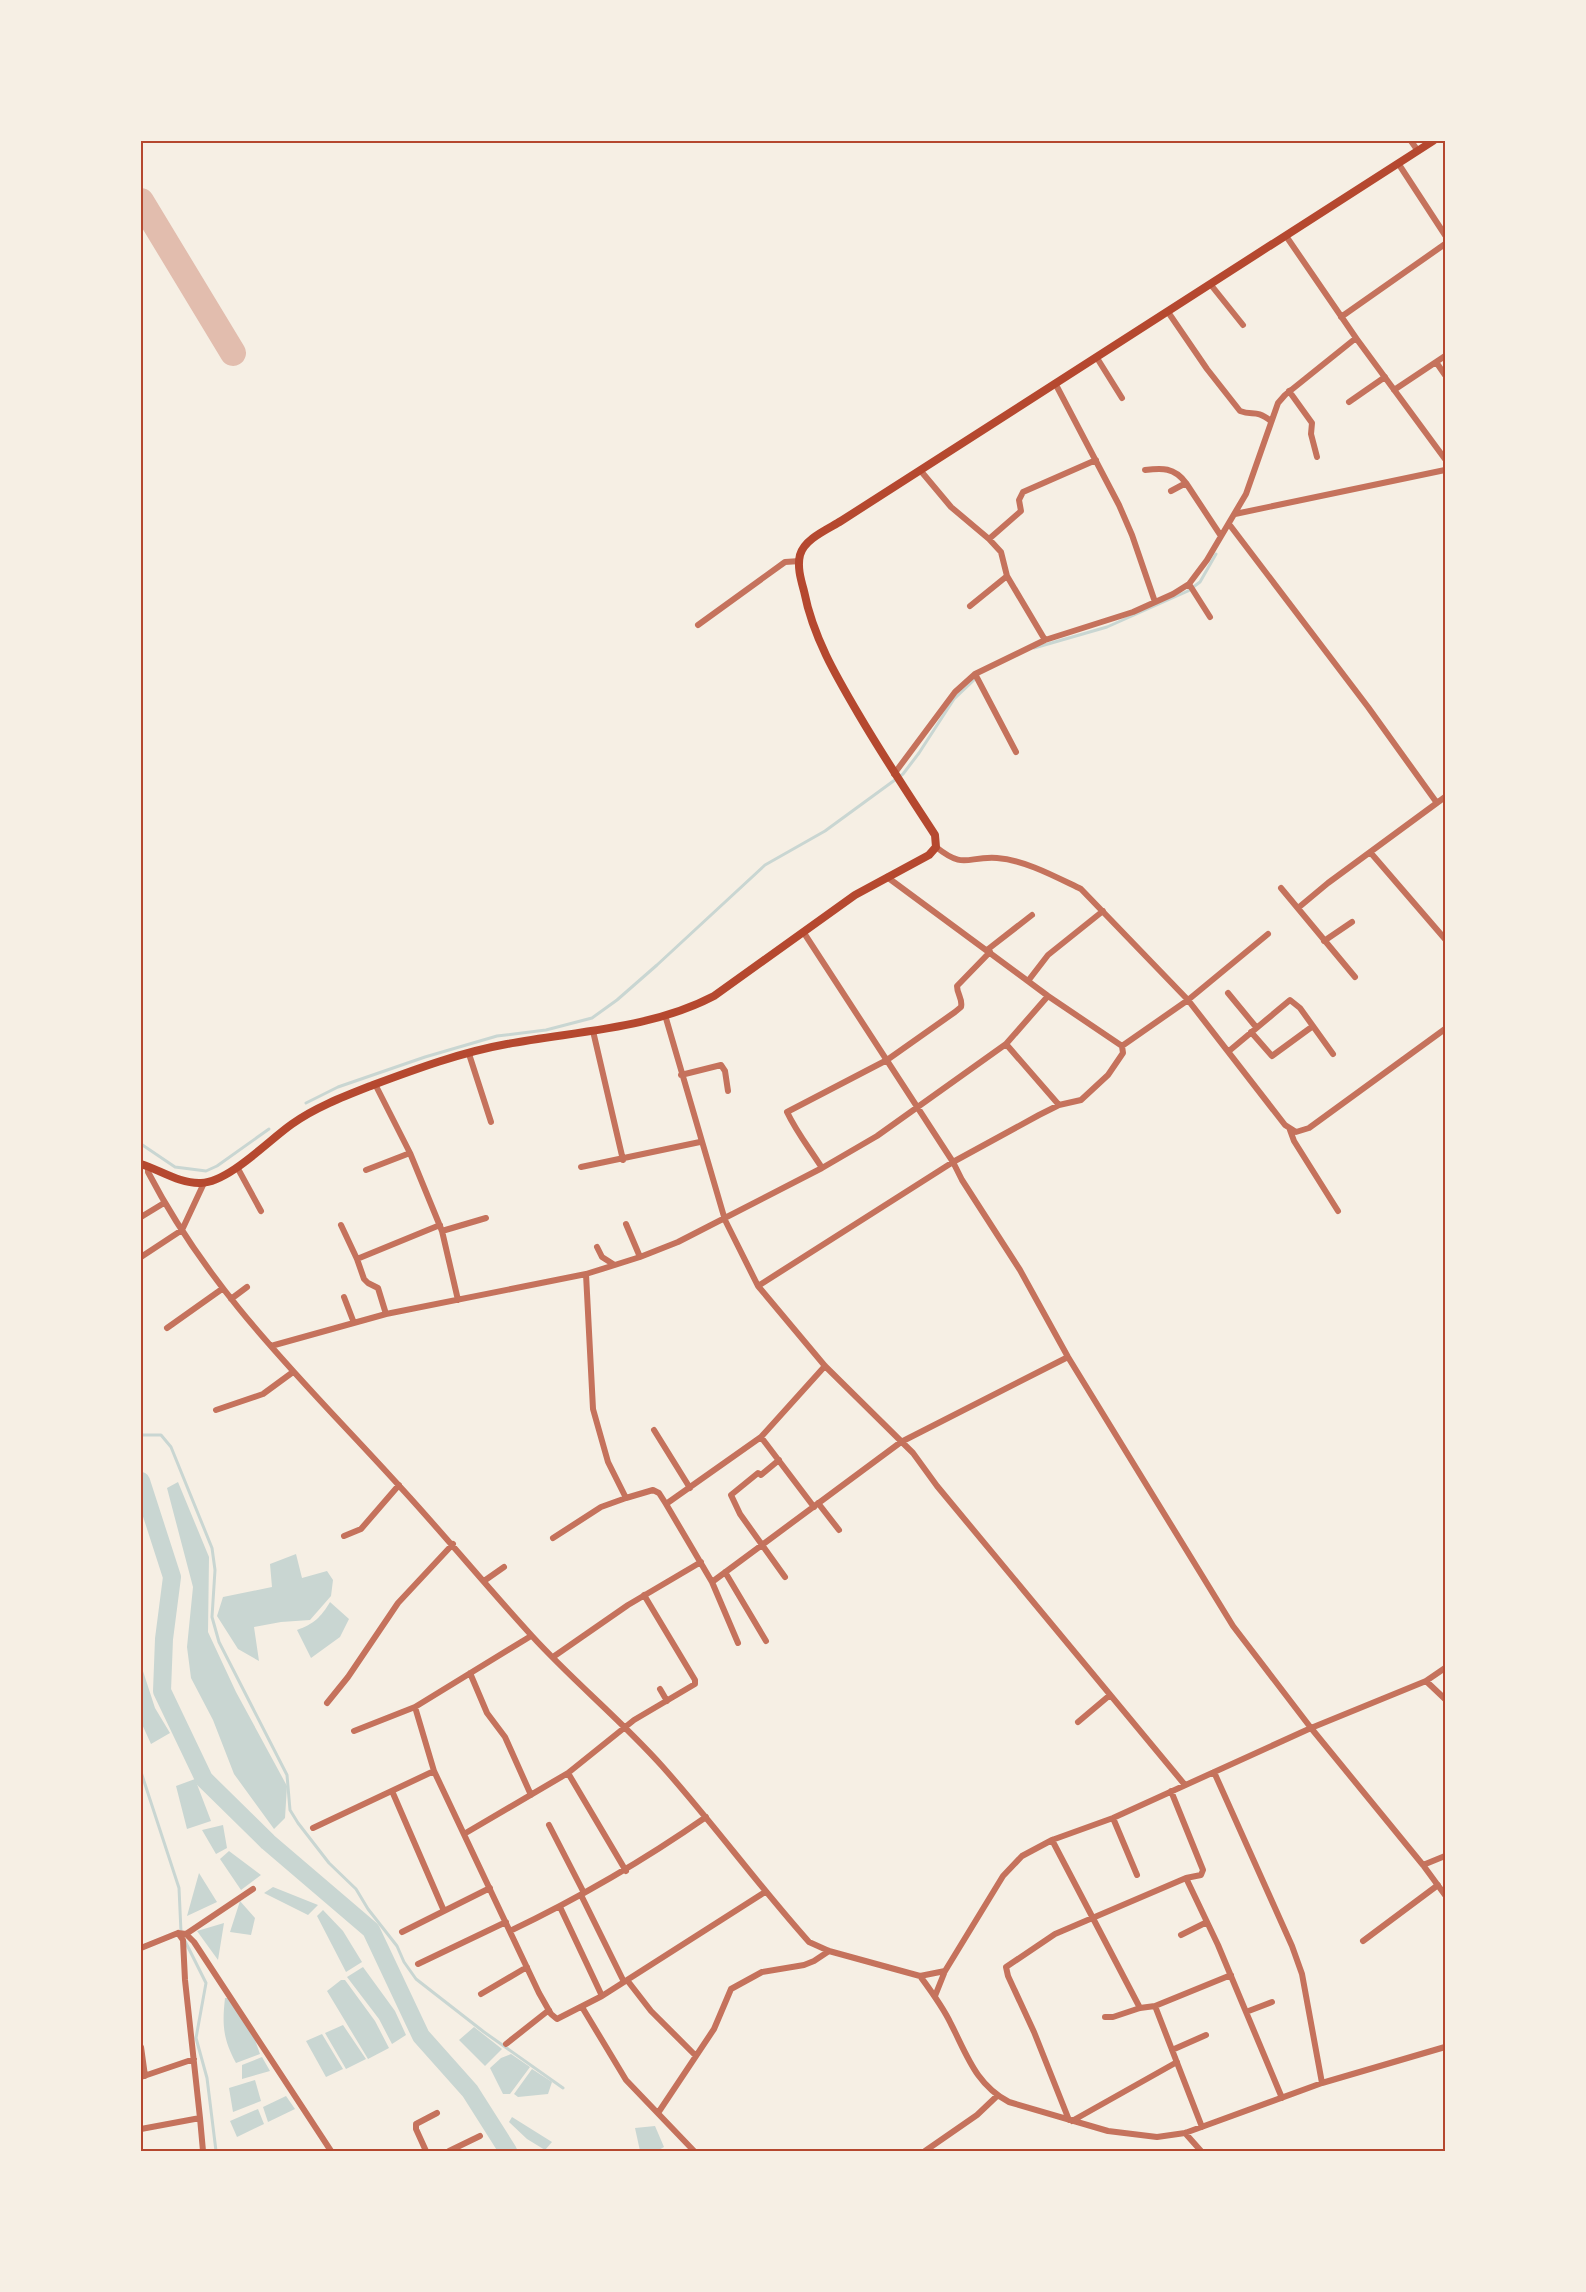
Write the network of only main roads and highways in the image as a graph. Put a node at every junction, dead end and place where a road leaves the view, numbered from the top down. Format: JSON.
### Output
{"nodes":[{"id":1,"x":1433,"y":141,"type":"edge"},
{"id":2,"x":144,"y":1165,"type":"edge"}],
"edges":[{"from":1,"to":2,"type":"main road"}]}
